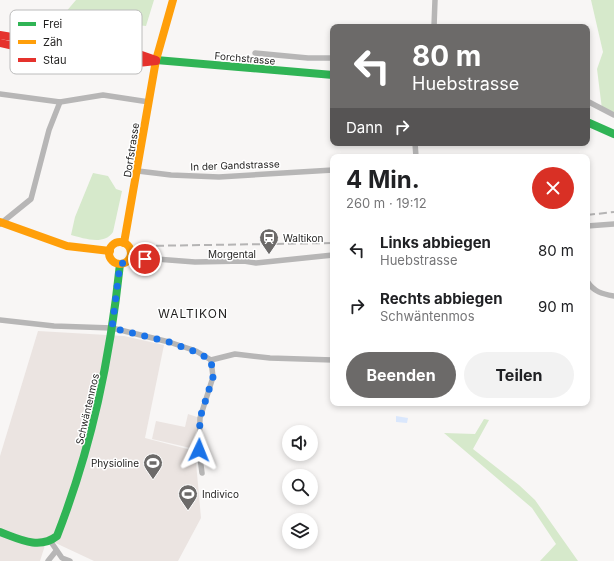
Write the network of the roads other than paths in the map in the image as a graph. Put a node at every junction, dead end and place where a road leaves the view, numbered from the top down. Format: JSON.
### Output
{"nodes":[{"id":1,"x":173,"y":0,"type":"edge"},
{"id":2,"x":435,"y":0,"type":"edge"},
{"id":3,"x":434,"y":24,"type":"edge"},
{"id":4,"x":0,"y":35,"type":"edge"},
{"id":5,"x":10,"y":37,"type":"edge"},
{"id":6,"x":0,"y":43,"type":"edge"},
{"id":7,"x":10,"y":45,"type":"edge"},
{"id":8,"x":255,"y":53,"type":"dead end"},
{"id":9,"x":142,"y":55,"type":"edge"},
{"id":10,"x":330,"y":58,"type":"edge"},
{"id":11,"x":156,"y":60,"type":"junction"},
{"id":12,"x":142,"y":63,"type":"edge"},
{"id":13,"x":330,"y":75,"type":"edge"},
{"id":14,"x":0,"y":94,"type":"edge"},
{"id":15,"x":60,"y":102,"type":"junction"},
{"id":16,"x":149,"y":102,"type":"junction"},
{"id":17,"x":590,"y":103,"type":"edge"},
{"id":18,"x":614,"y":116,"type":"edge"},
{"id":19,"x":590,"y":123,"type":"edge"},
{"id":20,"x":614,"y":134,"type":"edge"},
{"id":21,"x":330,"y":170,"type":"edge"},
{"id":22,"x":138,"y":171,"type":"junction"},
{"id":23,"x":1,"y":223,"type":"edge"},
{"id":24,"x":614,"y":224,"type":"edge"},
{"id":25,"x":590,"y":226,"type":"edge"},
{"id":26,"x":124,"y":243,"type":"junction"},
{"id":27,"x":110,"y":251,"type":"junction"},
{"id":28,"x":330,"y":255,"type":"edge"},
{"id":29,"x":130,"y":257,"type":"junction"},
{"id":30,"x":120,"y":264,"type":"junction"},
{"id":31,"x":590,"y":286,"type":"edge"},
{"id":32,"x":614,"y":296,"type":"edge"},
{"id":33,"x":0,"y":320,"type":"edge"},
{"id":34,"x":112,"y":328,"type":"junction"},
{"id":35,"x":211,"y":360,"type":"junction"},
{"id":36,"x":330,"y":360,"type":"edge"},
{"id":37,"x":202,"y":473,"type":"dead end"},
{"id":38,"x":0,"y":532,"type":"edge"},
{"id":39,"x":51,"y":542,"type":"junction"},
{"id":40,"x":56,"y":551,"type":"junction"},
{"id":41,"x":48,"y":561,"type":"edge"},
{"id":42,"x":70,"y":561,"type":"edge"}],
"edges":[{"from":1,"to":11,"type":"main road","name":"Dorfstrasse"},
{"from":2,"to":3,"type":"street"},
{"from":4,"to":5,"type":"main road","name":"Forchstrasse"},
{"from":6,"to":7,"type":"main road","name":"Forchstrasse"},
{"from":8,"to":10,"type":"street"},
{"from":9,"to":11,"type":"main road","name":"Forchstrasse"},
{"from":11,"to":12,"type":"main road","name":"Forchstrasse"},
{"from":11,"to":13,"type":"main road","name":"Forchstrasse"},
{"from":11,"to":16,"type":"main road","name":"Dorfstrasse"},
{"from":14,"to":15,"type":"street"},
{"from":15,"to":16,"type":"street"},
{"from":15,"to":23,"type":"street"},
{"from":16,"to":22,"type":"main road","name":"Dorfstrasse"},
{"from":17,"to":18,"type":"street"},
{"from":19,"to":20,"type":"main road"},
{"from":21,"to":22,"type":"street","name":"In der Gandstrasse"},
{"from":22,"to":26,"type":"main road","name":"Dorfstrasse"},
{"from":23,"to":27,"type":"main road"},
{"from":24,"to":25,"type":"street"},
{"from":26,"to":27,"type":"main road"},
{"from":26,"to":29,"type":"main road"},
{"from":27,"to":30,"type":"main road"},
{"from":28,"to":29,"type":"street","name":"Morgental"},
{"from":29,"to":30,"type":"main road"},
{"from":30,"to":34,"type":"main road","name":"Schwäntenmos"},
{"from":31,"to":32,"type":"street"},
{"from":33,"to":34,"type":"street"},
{"from":34,"to":35,"type":"street"},
{"from":34,"to":39,"type":"main road","name":"Schwäntenmos"},
{"from":35,"to":36,"type":"street"},
{"from":35,"to":37,"type":"street"},
{"from":38,"to":39,"type":"main road"},
{"from":39,"to":40,"type":"street"},
{"from":40,"to":41,"type":"street"},
{"from":40,"to":42,"type":"street"}]}
